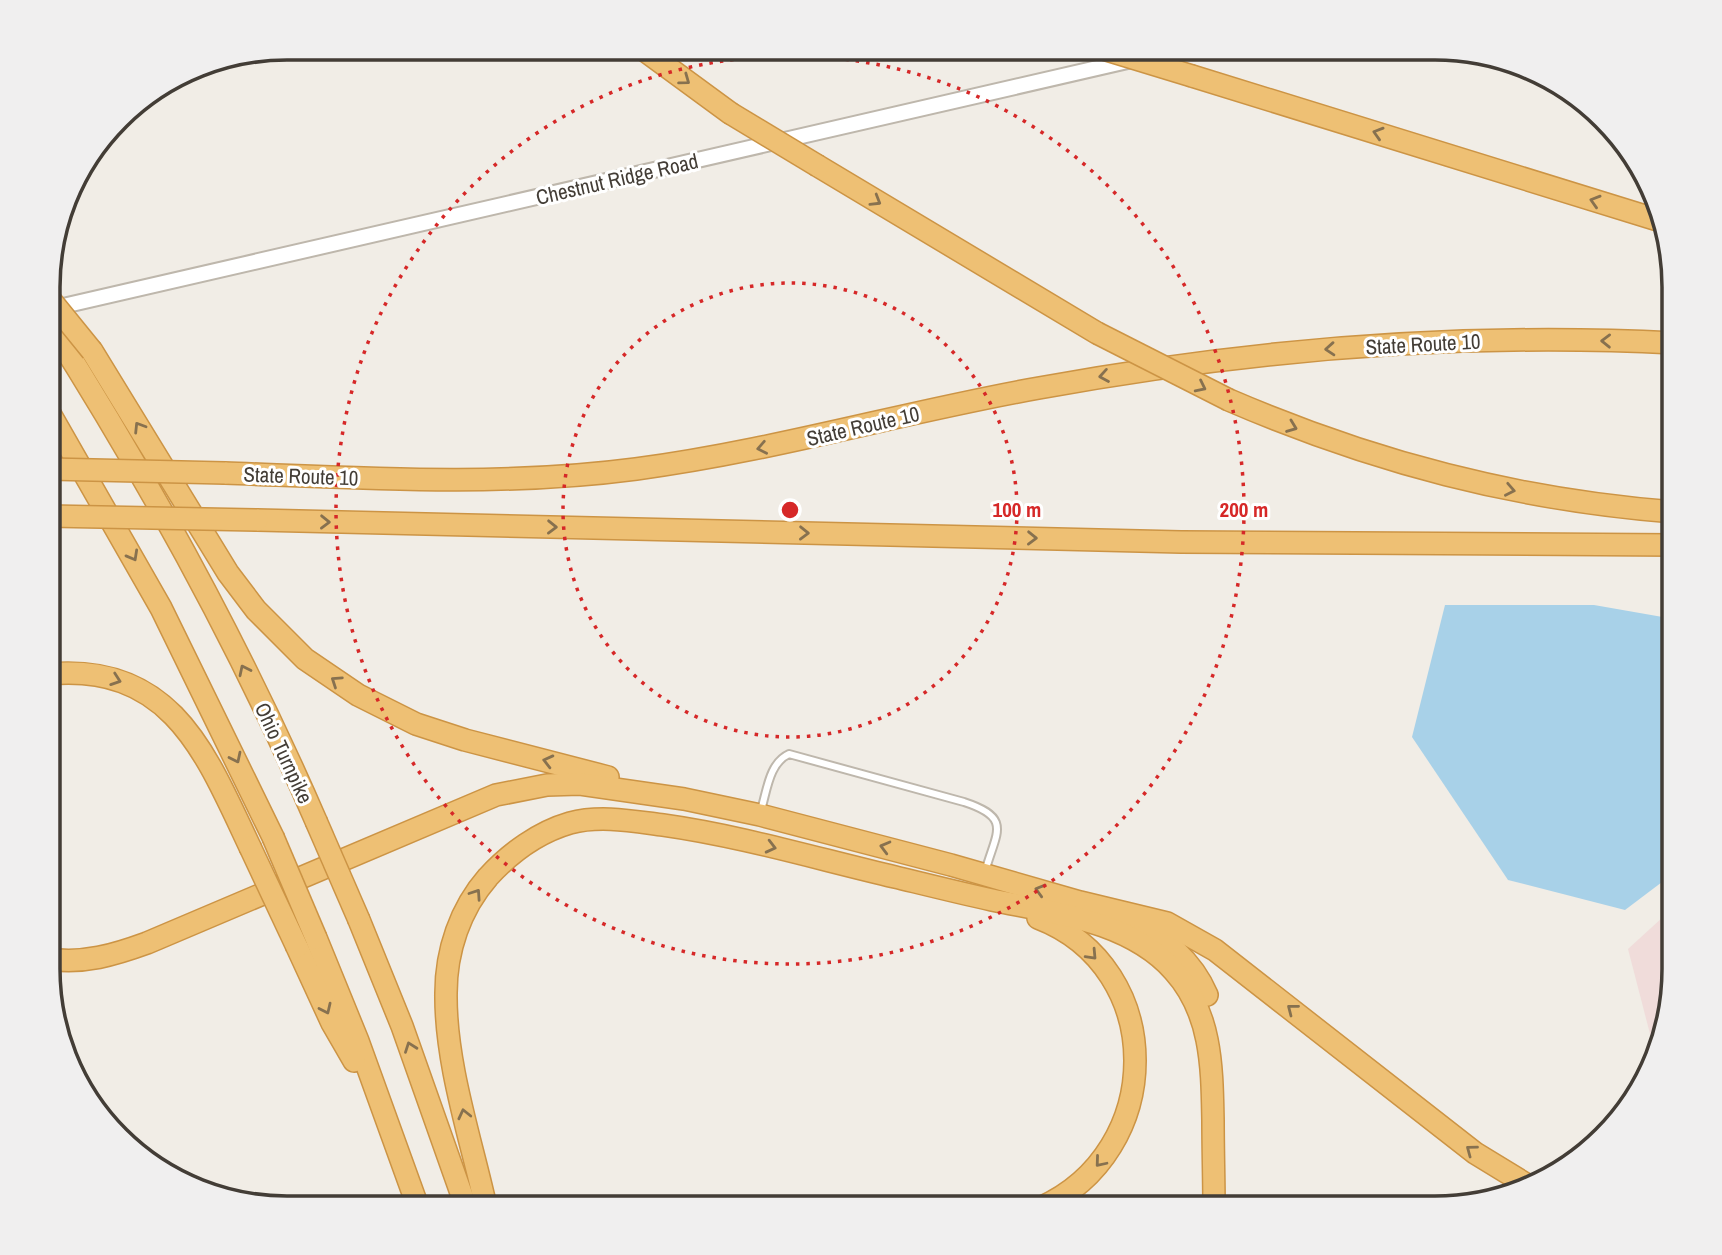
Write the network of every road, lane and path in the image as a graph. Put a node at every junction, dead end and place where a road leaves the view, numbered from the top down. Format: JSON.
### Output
{"nodes":[{"id":1,"x":658,"y":60,"type":"edge"},
{"id":2,"x":1132,"y":60,"type":"edge"},
{"id":3,"x":1139,"y":60,"type":"edge"},
{"id":4,"x":1651,"y":218,"type":"edge"},
{"id":5,"x":60,"y":307,"type":"edge"},
{"id":6,"x":60,"y":312,"type":"edge"},
{"id":7,"x":60,"y":341,"type":"edge"},
{"id":8,"x":1662,"y":343,"type":"edge"},
{"id":9,"x":60,"y":431,"type":"edge"},
{"id":10,"x":60,"y":469,"type":"edge"},
{"id":11,"x":1662,"y":511,"type":"edge"},
{"id":12,"x":60,"y":516,"type":"edge"},
{"id":13,"x":1662,"y":545,"type":"edge"},
{"id":14,"x":60,"y":674,"type":"edge"},
{"id":15,"x":684,"y":799,"type":"junction"},
{"id":16,"x":760,"y":815,"type":"junction"},
{"id":17,"x":705,"y":831,"type":"junction"},
{"id":18,"x":984,"y":874,"type":"junction"},
{"id":19,"x":990,"y":900,"type":"junction"},
{"id":20,"x":1080,"y":902,"type":"junction"},
{"id":21,"x":307,"y":942,"type":"junction"},
{"id":22,"x":60,"y":959,"type":"edge"},
{"id":23,"x":60,"y":971,"type":"edge"},
{"id":24,"x":1219,"y":1179,"type":"junction"},
{"id":25,"x":1517,"y":1179,"type":"edge"},
{"id":26,"x":414,"y":1195,"type":"edge"},
{"id":27,"x":462,"y":1195,"type":"edge"},
{"id":28,"x":483,"y":1195,"type":"edge"},
{"id":29,"x":1060,"y":1196,"type":"edge"},
{"id":30,"x":1216,"y":1196,"type":"edge"},
{"id":31,"x":1222,"y":1196,"type":"edge"}],
"edges":[{"from":1,"to":11,"type":"highway","one_way":true,"bridge":true},
{"from":2,"to":5,"type":"street","name":"Chestnut Ridge Road"},
{"from":4,"to":3,"type":"highway","one_way":true,"bridge":true},
{"from":15,"to":6,"type":"highway","one_way":true,"bridge":true},
{"from":27,"to":7,"type":"highway","name":"Ohio Turnpike","one_way":true,"bridge":true},
{"from":8,"to":10,"type":"highway","name":"State Route 10","one_way":true,"bridge":true},
{"from":9,"to":21,"type":"highway","one_way":true,"bridge":true},
{"from":12,"to":13,"type":"highway","one_way":true,"bridge":true},
{"from":14,"to":21,"type":"highway","one_way":true,"bridge":true},
{"from":15,"to":16,"type":"highway"},
{"from":15,"to":22,"type":"highway"},
{"from":18,"to":16,"type":"highway","one_way":true},
{"from":16,"to":18,"type":"lane"},
{"from":17,"to":19,"type":"highway","one_way":true},
{"from":17,"to":23,"type":"highway"},
{"from":28,"to":17,"type":"highway","one_way":true},
{"from":20,"to":18,"type":"highway","one_way":true},
{"from":19,"to":24,"type":"highway"},
{"from":19,"to":29,"type":"highway","one_way":true},
{"from":20,"to":24,"type":"highway"},
{"from":25,"to":20,"type":"highway","one_way":true},
{"from":21,"to":26,"type":"highway","one_way":true},
{"from":24,"to":30,"type":"highway"},
{"from":24,"to":31,"type":"highway"}]}
